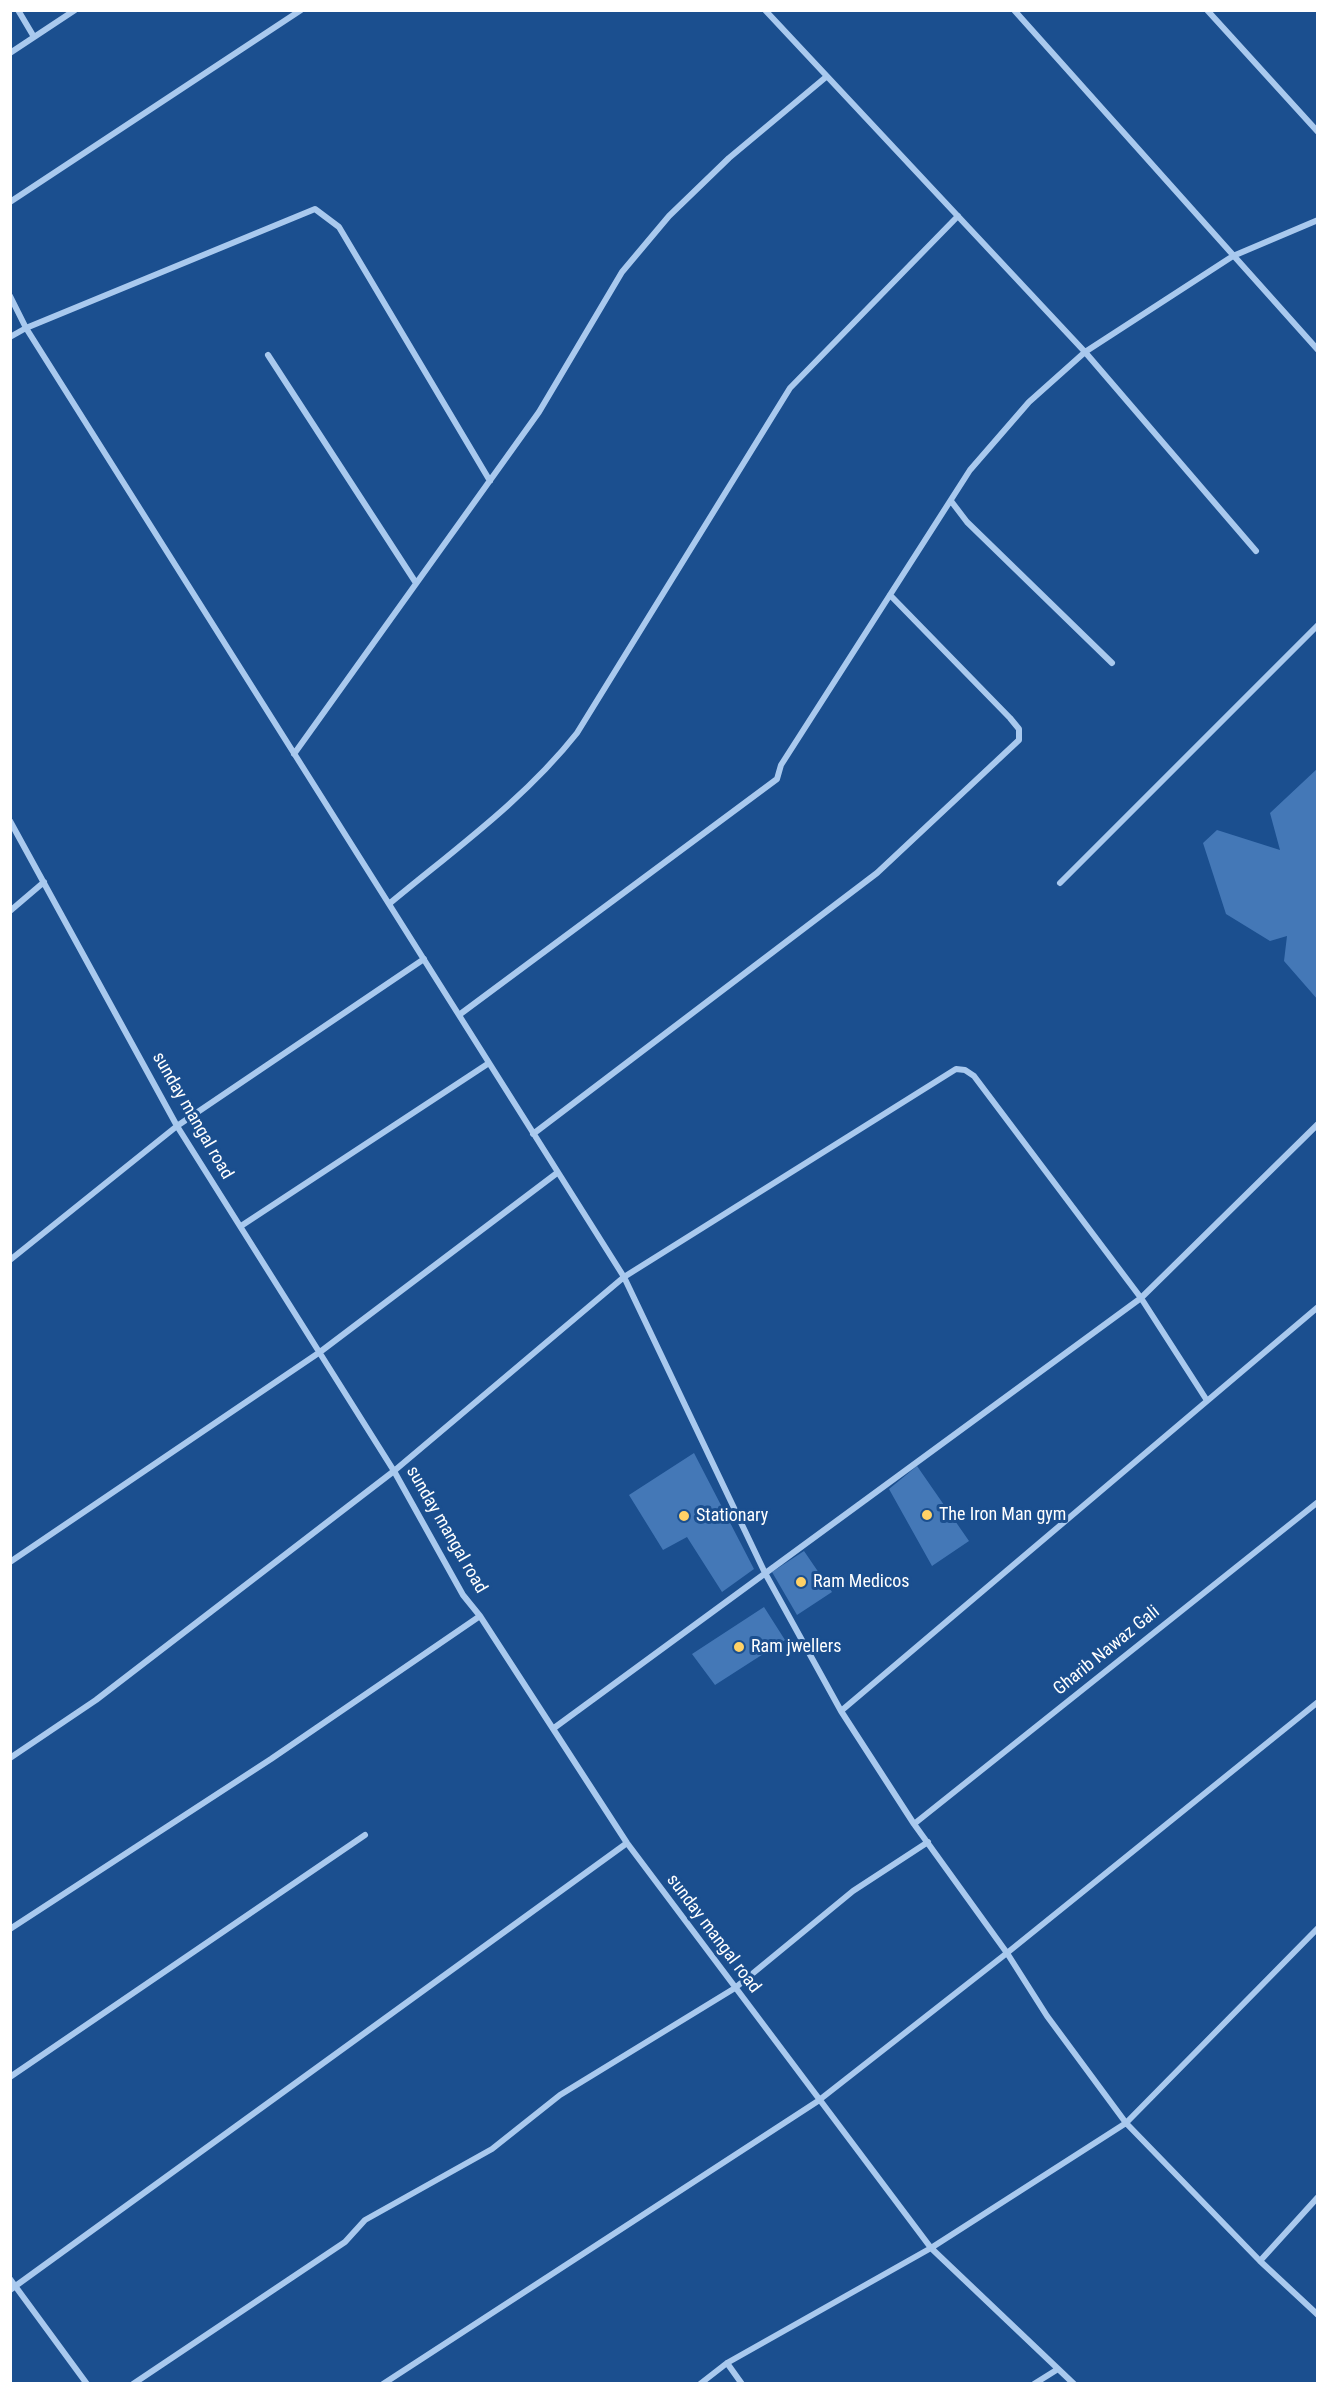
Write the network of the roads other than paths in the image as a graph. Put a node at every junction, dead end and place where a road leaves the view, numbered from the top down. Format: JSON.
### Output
{"nodes":[{"id":1,"x":18,"y":10,"type":"edge"},
{"id":2,"x":75,"y":10,"type":"edge"},
{"id":3,"x":302,"y":10,"type":"edge"},
{"id":4,"x":765,"y":10,"type":"edge"},
{"id":5,"x":1014,"y":10,"type":"edge"},
{"id":6,"x":1208,"y":11,"type":"edge"},
{"id":7,"x":34,"y":37,"type":"junction"},
{"id":8,"x":10,"y":53,"type":"edge"},
{"id":9,"x":826,"y":77,"type":"junction"},
{"id":10,"x":1317,"y":132,"type":"edge"},
{"id":11,"x":10,"y":202,"type":"edge"},
{"id":12,"x":957,"y":216,"type":"junction"},
{"id":13,"x":1317,"y":220,"type":"edge"},
{"id":14,"x":1233,"y":256,"type":"junction"},
{"id":15,"x":10,"y":296,"type":"edge"},
{"id":16,"x":26,"y":328,"type":"junction"},
{"id":17,"x":10,"y":337,"type":"edge"},
{"id":18,"x":1317,"y":350,"type":"edge"},
{"id":19,"x":1085,"y":352,"type":"junction"},
{"id":20,"x":268,"y":356,"type":"dead end"},
{"id":21,"x":490,"y":481,"type":"junction"},
{"id":22,"x":951,"y":501,"type":"junction"},
{"id":23,"x":1256,"y":551,"type":"dead end"},
{"id":24,"x":416,"y":583,"type":"junction"},
{"id":25,"x":890,"y":595,"type":"junction"},
{"id":26,"x":1317,"y":625,"type":"edge"},
{"id":27,"x":1112,"y":663,"type":"dead end"},
{"id":28,"x":294,"y":754,"type":"junction"},
{"id":29,"x":10,"y":821,"type":"edge"},
{"id":30,"x":44,"y":882,"type":"junction"},
{"id":31,"x":1060,"y":883,"type":"dead end"},
{"id":32,"x":389,"y":904,"type":"junction"},
{"id":33,"x":10,"y":910,"type":"edge"},
{"id":34,"x":424,"y":959,"type":"junction"},
{"id":35,"x":459,"y":1015,"type":"junction"},
{"id":36,"x":489,"y":1063,"type":"junction"},
{"id":37,"x":1317,"y":1124,"type":"edge"},
{"id":38,"x":177,"y":1126,"type":"junction"},
{"id":39,"x":533,"y":1134,"type":"junction"},
{"id":40,"x":558,"y":1173,"type":"junction"},
{"id":41,"x":241,"y":1226,"type":"junction"},
{"id":42,"x":10,"y":1260,"type":"edge"},
{"id":43,"x":624,"y":1277,"type":"junction"},
{"id":44,"x":1141,"y":1298,"type":"junction"},
{"id":45,"x":1317,"y":1307,"type":"edge"},
{"id":46,"x":320,"y":1352,"type":"junction"},
{"id":47,"x":1206,"y":1399,"type":"junction"},
{"id":48,"x":394,"y":1471,"type":"junction"},
{"id":49,"x":1317,"y":1502,"type":"edge"},
{"id":50,"x":10,"y":1562,"type":"edge"},
{"id":51,"x":765,"y":1573,"type":"junction"},
{"id":52,"x":480,"y":1616,"type":"junction"},
{"id":53,"x":1317,"y":1702,"type":"edge"},
{"id":54,"x":841,"y":1711,"type":"junction"},
{"id":55,"x":554,"y":1728,"type":"junction"},
{"id":56,"x":10,"y":1758,"type":"edge"},
{"id":57,"x":914,"y":1824,"type":"junction"},
{"id":58,"x":365,"y":1835,"type":"dead end"},
{"id":59,"x":928,"y":1842,"type":"junction"},
{"id":60,"x":627,"y":1843,"type":"junction"},
{"id":61,"x":1317,"y":1928,"type":"edge"},
{"id":62,"x":10,"y":1929,"type":"edge"},
{"id":63,"x":1007,"y":1953,"type":"junction"},
{"id":64,"x":735,"y":1988,"type":"junction"},
{"id":65,"x":10,"y":2077,"type":"edge"},
{"id":66,"x":818,"y":2101,"type":"junction"},
{"id":67,"x":1126,"y":2123,"type":"junction"},
{"id":68,"x":1317,"y":2197,"type":"edge"},
{"id":69,"x":931,"y":2248,"type":"junction"},
{"id":70,"x":1260,"y":2261,"type":"junction"},
{"id":71,"x":12,"y":2285,"type":"edge"},
{"id":72,"x":1317,"y":2315,"type":"edge"},
{"id":73,"x":727,"y":2363,"type":"junction"},
{"id":74,"x":1058,"y":2368,"type":"junction"},
{"id":75,"x":87,"y":2384,"type":"edge"},
{"id":76,"x":133,"y":2384,"type":"edge"},
{"id":77,"x":383,"y":2384,"type":"edge"},
{"id":78,"x":700,"y":2384,"type":"edge"},
{"id":79,"x":742,"y":2384,"type":"edge"},
{"id":80,"x":1034,"y":2384,"type":"edge"},
{"id":81,"x":1074,"y":2384,"type":"edge"}],
"edges":[{"from":1,"to":7,"type":"street"},
{"from":2,"to":7,"type":"street"},
{"from":3,"to":11,"type":"street"},
{"from":4,"to":9,"type":"street"},
{"from":5,"to":14,"type":"street"},
{"from":6,"to":10,"type":"street"},
{"from":7,"to":8,"type":"street"},
{"from":9,"to":12,"type":"street"},
{"from":9,"to":21,"type":"street"},
{"from":12,"to":19,"type":"street"},
{"from":12,"to":32,"type":"street"},
{"from":13,"to":14,"type":"street"},
{"from":14,"to":18,"type":"street"},
{"from":14,"to":19,"type":"street"},
{"from":15,"to":16,"type":"street"},
{"from":16,"to":17,"type":"street"},
{"from":16,"to":21,"type":"street"},
{"from":16,"to":28,"type":"street"},
{"from":19,"to":22,"type":"street"},
{"from":19,"to":23,"type":"street"},
{"from":20,"to":24,"type":"street"},
{"from":21,"to":24,"type":"street"},
{"from":22,"to":25,"type":"street"},
{"from":22,"to":27,"type":"street"},
{"from":24,"to":28,"type":"street"},
{"from":25,"to":35,"type":"street"},
{"from":25,"to":39,"type":"street"},
{"from":26,"to":31,"type":"street"},
{"from":28,"to":32,"type":"street"},
{"from":29,"to":30,"type":"street","name":"sunday mangal road"},
{"from":30,"to":33,"type":"street"},
{"from":30,"to":38,"type":"street","name":"sunday mangal road"},
{"from":32,"to":34,"type":"street"},
{"from":34,"to":35,"type":"street"},
{"from":34,"to":38,"type":"street"},
{"from":35,"to":36,"type":"street"},
{"from":36,"to":39,"type":"street"},
{"from":36,"to":41,"type":"street"},
{"from":37,"to":44,"type":"street"},
{"from":38,"to":41,"type":"street","name":"sunday mangal road"},
{"from":38,"to":42,"type":"street"},
{"from":39,"to":40,"type":"street"},
{"from":40,"to":43,"type":"street"},
{"from":40,"to":46,"type":"street"},
{"from":41,"to":46,"type":"street","name":"sunday mangal road"},
{"from":43,"to":44,"type":"street"},
{"from":43,"to":48,"type":"street"},
{"from":43,"to":51,"type":"street"},
{"from":44,"to":47,"type":"street"},
{"from":44,"to":51,"type":"street"},
{"from":45,"to":47,"type":"street"},
{"from":46,"to":48,"type":"street","name":"sunday mangal road"},
{"from":46,"to":50,"type":"street"},
{"from":47,"to":54,"type":"street"},
{"from":48,"to":52,"type":"street","name":"sunday mangal road"},
{"from":48,"to":56,"type":"street"},
{"from":49,"to":57,"type":"street","name":"Gharib Nawaz Gali"},
{"from":51,"to":54,"type":"street"},
{"from":51,"to":55,"type":"street"},
{"from":52,"to":55,"type":"street","name":"sunday mangal road"},
{"from":52,"to":62,"type":"street"},
{"from":53,"to":63,"type":"street"},
{"from":54,"to":57,"type":"street"},
{"from":55,"to":60,"type":"street","name":"sunday mangal road"},
{"from":57,"to":59,"type":"street"},
{"from":58,"to":65,"type":"street"},
{"from":59,"to":63,"type":"street"},
{"from":59,"to":64,"type":"street"},
{"from":60,"to":64,"type":"street","name":"sunday mangal road"},
{"from":60,"to":71,"type":"street"},
{"from":61,"to":67,"type":"street"},
{"from":63,"to":66,"type":"street"},
{"from":63,"to":67,"type":"street"},
{"from":64,"to":66,"type":"street","name":"sunday mangal road"},
{"from":64,"to":76,"type":"street"},
{"from":66,"to":69,"type":"street","name":"sunday mangal road"},
{"from":66,"to":77,"type":"street"},
{"from":67,"to":69,"type":"street"},
{"from":67,"to":70,"type":"street"},
{"from":68,"to":70,"type":"street"},
{"from":69,"to":73,"type":"street"},
{"from":69,"to":74,"type":"street","name":"sunday mangal road"},
{"from":70,"to":72,"type":"street"},
{"from":71,"to":75,"type":"street"},
{"from":73,"to":78,"type":"street"},
{"from":73,"to":79,"type":"street"},
{"from":74,"to":80,"type":"street"},
{"from":74,"to":81,"type":"street","name":"sunday mangal road"}]}
